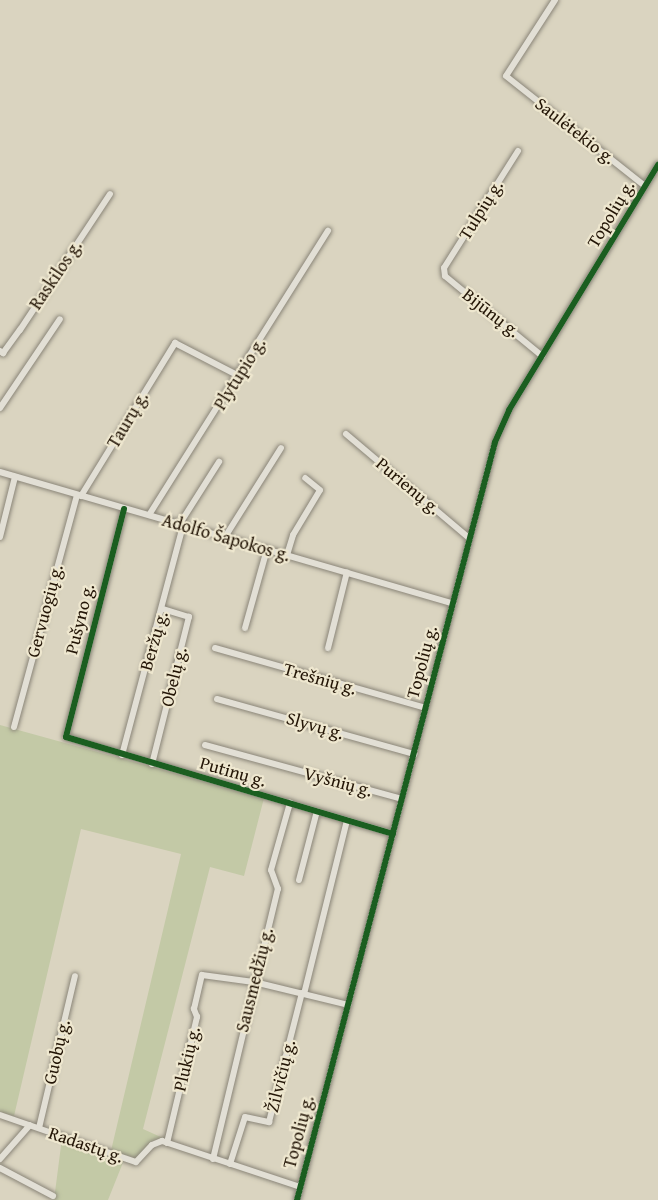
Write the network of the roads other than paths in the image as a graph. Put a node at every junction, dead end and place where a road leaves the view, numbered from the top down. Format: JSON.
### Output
{"nodes":[{"id":1,"x":555,"y":0,"type":"edge"},
{"id":2,"x":518,"y":151,"type":"dead end"},
{"id":3,"x":658,"y":165,"type":"edge"},
{"id":4,"x":645,"y":186,"type":"junction"},
{"id":5,"x":110,"y":194,"type":"dead end"},
{"id":6,"x":328,"y":231,"type":"dead end"},
{"id":7,"x":444,"y":268,"type":"joint"},
{"id":8,"x":60,"y":319,"type":"dead end"},
{"id":9,"x":0,"y":351,"type":"edge"},
{"id":10,"x":542,"y":356,"type":"junction"},
{"id":11,"x":239,"y":376,"type":"junction"},
{"id":12,"x":0,"y":408,"type":"edge"},
{"id":13,"x":346,"y":434,"type":"dead end"},
{"id":14,"x":281,"y":448,"type":"dead end"},
{"id":15,"x":219,"y":462,"type":"dead end"},
{"id":16,"x":0,"y":472,"type":"edge"},
{"id":17,"x":15,"y":477,"type":"junction"},
{"id":18,"x":305,"y":478,"type":"dead end"},
{"id":19,"x":79,"y":495,"type":"junction"},
{"id":20,"x":124,"y":509,"type":"junction"},
{"id":21,"x":149,"y":516,"type":"junction"},
{"id":22,"x":181,"y":525,"type":"junction"},
{"id":23,"x":0,"y":537,"type":"edge"},
{"id":24,"x":225,"y":537,"type":"junction"},
{"id":25,"x":470,"y":538,"type":"junction"},
{"id":26,"x":267,"y":549,"type":"junction"},
{"id":27,"x":287,"y":555,"type":"junction"},
{"id":28,"x":347,"y":572,"type":"junction"},
{"id":29,"x":453,"y":604,"type":"junction"},
{"id":30,"x":163,"y":609,"type":"junction"},
{"id":31,"x":245,"y":628,"type":"dead end"},
{"id":32,"x":215,"y":648,"type":"dead end"},
{"id":33,"x":328,"y":648,"type":"dead end"},
{"id":34,"x":217,"y":699,"type":"dead end"},
{"id":35,"x":425,"y":708,"type":"junction"},
{"id":36,"x":14,"y":727,"type":"dead end"},
{"id":37,"x":66,"y":736,"type":"joint"},
{"id":38,"x":205,"y":745,"type":"dead end"},
{"id":39,"x":414,"y":754,"type":"junction"},
{"id":40,"x":122,"y":755,"type":"junction"},
{"id":41,"x":152,"y":764,"type":"junction"},
{"id":42,"x":402,"y":799,"type":"junction"},
{"id":43,"x":290,"y":803,"type":"junction"},
{"id":44,"x":318,"y":812,"type":"junction"},
{"id":45,"x":347,"y":820,"type":"junction"},
{"id":46,"x":393,"y":834,"type":"junction"},
{"id":47,"x":299,"y":880,"type":"dead end"},
{"id":48,"x":75,"y":976,"type":"dead end"},
{"id":49,"x":254,"y":982,"type":"junction"},
{"id":50,"x":303,"y":994,"type":"junction"},
{"id":51,"x":348,"y":1005,"type":"junction"},
{"id":52,"x":0,"y":1115,"type":"edge"},
{"id":53,"x":30,"y":1125,"type":"junction"},
{"id":54,"x":39,"y":1128,"type":"junction"},
{"id":55,"x":167,"y":1143,"type":"junction"},
{"id":56,"x":0,"y":1159,"type":"edge"},
{"id":57,"x":213,"y":1159,"type":"junction"},
{"id":58,"x":230,"y":1164,"type":"junction"},
{"id":59,"x":0,"y":1168,"type":"edge"},
{"id":60,"x":300,"y":1187,"type":"junction"},
{"id":61,"x":53,"y":1197,"type":"dead end"},
{"id":62,"x":297,"y":1200,"type":"edge"}],
"edges":[{"from":1,"to":4,"type":"street","name":"Saulėtekio g."},
{"from":2,"to":7,"type":"street","name":"Tulpių g."},
{"from":3,"to":4,"type":"street","name":"Topolių g."},
{"from":4,"to":10,"type":"street","name":"Topolių g."},
{"from":5,"to":9,"type":"street","name":"Raskilos g."},
{"from":6,"to":11,"type":"street","name":"Plytupio g."},
{"from":7,"to":10,"type":"street","name":"Bijūnų g."},
{"from":8,"to":12,"type":"street"},
{"from":10,"to":25,"type":"street","name":"Topolių g."},
{"from":11,"to":19,"type":"street","name":"Taurų g."},
{"from":11,"to":21,"type":"street","name":"Plytupio g."},
{"from":13,"to":25,"type":"street","name":"Purienų g."},
{"from":14,"to":24,"type":"street"},
{"from":15,"to":22,"type":"street","name":"Beržų g."},
{"from":16,"to":17,"type":"street","name":"Adolfo Šapokos g."},
{"from":17,"to":19,"type":"street","name":"Adolfo Šapokos g."},
{"from":17,"to":23,"type":"street"},
{"from":18,"to":27,"type":"street"},
{"from":19,"to":20,"type":"street","name":"Adolfo Šapokos g."},
{"from":19,"to":36,"type":"street","name":"Gervuogių g."},
{"from":20,"to":21,"type":"street","name":"Adolfo Šapokos g."},
{"from":20,"to":37,"type":"street","name":"Pušyno g."},
{"from":21,"to":22,"type":"street","name":"Adolfo Šapokos g."},
{"from":22,"to":24,"type":"street","name":"Adolfo Šapokos g."},
{"from":22,"to":30,"type":"street","name":"Beržų g."},
{"from":24,"to":26,"type":"street","name":"Adolfo Šapokos g."},
{"from":25,"to":29,"type":"street","name":"Topolių g."},
{"from":26,"to":27,"type":"street","name":"Adolfo Šapokos g."},
{"from":26,"to":31,"type":"street"},
{"from":27,"to":28,"type":"street","name":"Adolfo Šapokos g."},
{"from":28,"to":29,"type":"street","name":"Adolfo Šapokos g."},
{"from":28,"to":33,"type":"street"},
{"from":29,"to":35,"type":"street","name":"Topolių g."},
{"from":30,"to":40,"type":"street","name":"Beržų g."},
{"from":30,"to":41,"type":"street","name":"Obelų g."},
{"from":32,"to":35,"type":"street","name":"Trešnių g."},
{"from":34,"to":39,"type":"street","name":"Slyvų g."},
{"from":35,"to":39,"type":"street","name":"Topolių g."},
{"from":37,"to":40,"type":"street","name":"Putinų g."},
{"from":38,"to":42,"type":"street","name":"Vyšnių g."},
{"from":39,"to":42,"type":"street","name":"Topolių g."},
{"from":40,"to":41,"type":"street","name":"Putinų g."},
{"from":41,"to":43,"type":"street","name":"Putinų g."},
{"from":42,"to":46,"type":"street","name":"Topolių g."},
{"from":43,"to":44,"type":"street","name":"Putinų g."},
{"from":43,"to":49,"type":"street","name":"Sausmedžių g."},
{"from":44,"to":45,"type":"street","name":"Putinų g."},
{"from":44,"to":47,"type":"street"},
{"from":45,"to":46,"type":"street","name":"Putinų g."},
{"from":45,"to":50,"type":"street","name":"Žilvičių g."},
{"from":46,"to":51,"type":"street","name":"Topolių g."},
{"from":48,"to":54,"type":"street","name":"Guobų g."},
{"from":49,"to":50,"type":"street"},
{"from":49,"to":55,"type":"street","name":"Plukių g."},
{"from":49,"to":57,"type":"street","name":"Sausmedžių g."},
{"from":50,"to":51,"type":"street"},
{"from":50,"to":58,"type":"street","name":"Žilvičių g."},
{"from":51,"to":60,"type":"street","name":"Topolių g."},
{"from":52,"to":53,"type":"street","name":"Radastų g."},
{"from":53,"to":54,"type":"street","name":"Radastų g."},
{"from":53,"to":56,"type":"street"},
{"from":54,"to":55,"type":"street","name":"Radastų g."},
{"from":55,"to":57,"type":"street"},
{"from":57,"to":58,"type":"street"},
{"from":58,"to":60,"type":"street"},
{"from":59,"to":61,"type":"street"},
{"from":60,"to":62,"type":"street","name":"Topolių g."}]}
